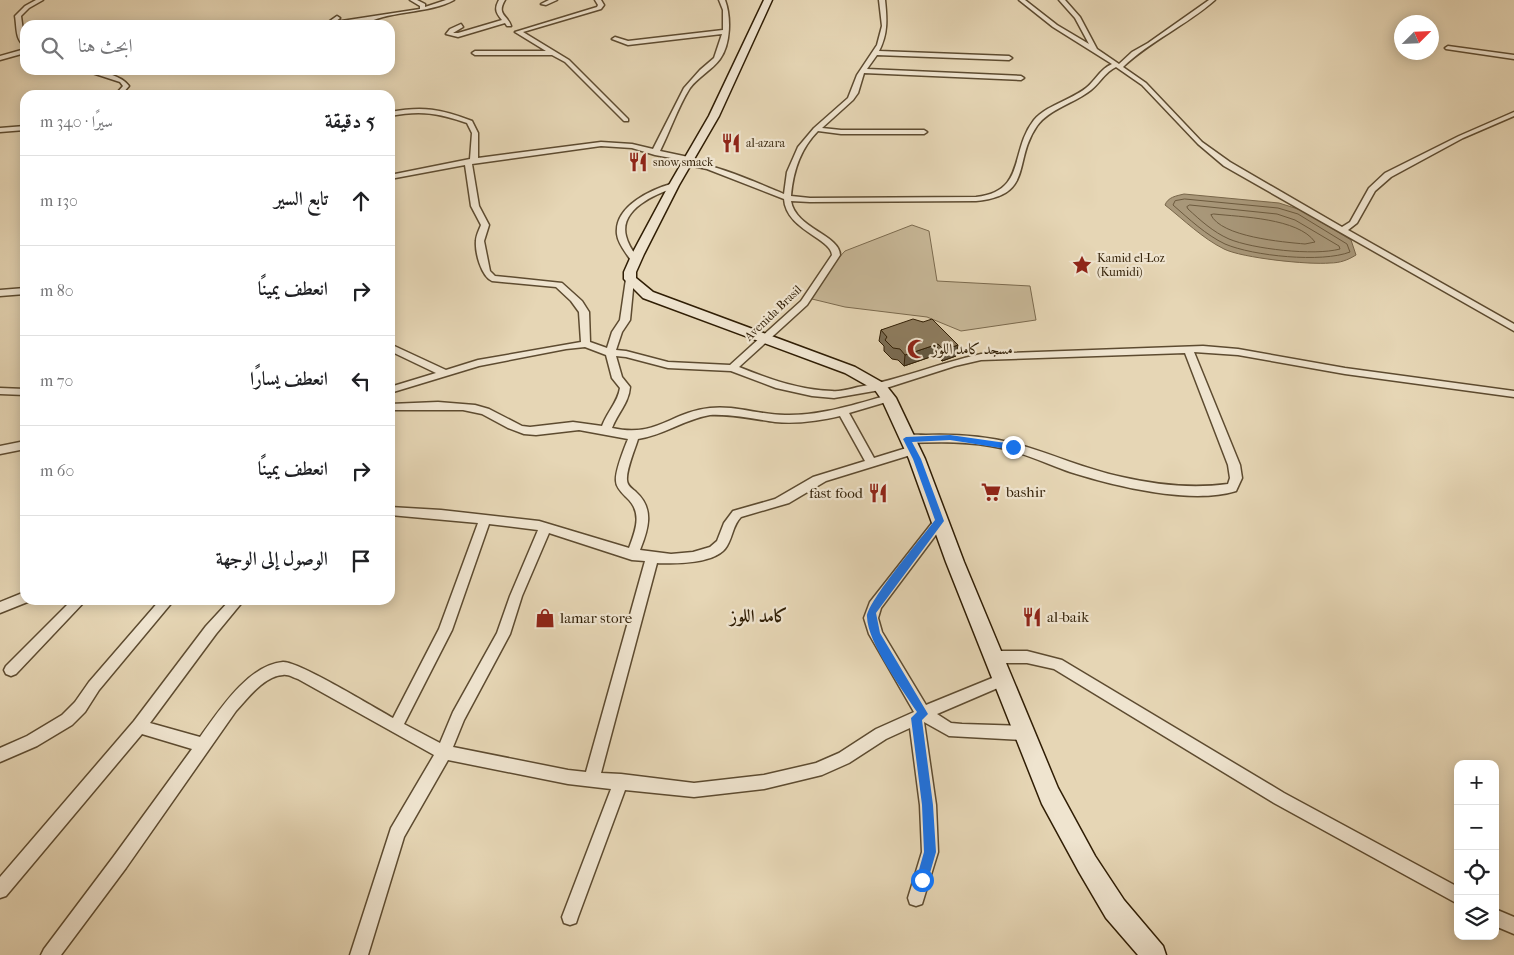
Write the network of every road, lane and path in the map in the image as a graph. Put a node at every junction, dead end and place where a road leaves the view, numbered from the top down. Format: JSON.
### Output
{"nodes":[{"id":1,"x":40,"y":0,"type":"edge"},
{"id":2,"x":413,"y":0,"type":"edge"},
{"id":3,"x":451,"y":0,"type":"edge"},
{"id":4,"x":502,"y":0,"type":"edge"},
{"id":5,"x":554,"y":0,"type":"edge"},
{"id":6,"x":598,"y":0,"type":"edge"},
{"id":7,"x":722,"y":0,"type":"edge"},
{"id":8,"x":768,"y":0,"type":"edge"},
{"id":9,"x":882,"y":0,"type":"edge"},
{"id":10,"x":1022,"y":0,"type":"edge"},
{"id":11,"x":1062,"y":0,"type":"edge"},
{"id":12,"x":1212,"y":0,"type":"edge"},
{"id":13,"x":544,"y":4,"type":"dead end"},
{"id":14,"x":422,"y":10,"type":"junction"},
{"id":15,"x":338,"y":18,"type":"dead end"},
{"id":16,"x":370,"y":18,"type":"junction"},
{"id":17,"x":335,"y":20,"type":"edge"},
{"id":18,"x":358,"y":20,"type":"edge"},
{"id":19,"x":368,"y":20,"type":"edge"},
{"id":20,"x":506,"y":21,"type":"junction"},
{"id":21,"x":461,"y":26,"type":"dead end"},
{"id":22,"x":20,"y":32,"type":"edge"},
{"id":23,"x":518,"y":32,"type":"junction"},
{"id":24,"x":724,"y":32,"type":"junction"},
{"id":25,"x":615,"y":39,"type":"dead end"},
{"id":26,"x":1448,"y":48,"type":"dead end"},
{"id":27,"x":1095,"y":50,"type":"junction"},
{"id":28,"x":20,"y":52,"type":"edge"},
{"id":29,"x":475,"y":52,"type":"dead end"},
{"id":30,"x":553,"y":53,"type":"junction"},
{"id":31,"x":875,"y":53,"type":"junction"},
{"id":32,"x":1514,"y":57,"type":"edge"},
{"id":33,"x":0,"y":58,"type":"edge"},
{"id":34,"x":1009,"y":58,"type":"dead end"},
{"id":35,"x":1117,"y":66,"type":"junction"},
{"id":36,"x":862,"y":71,"type":"junction"},
{"id":37,"x":101,"y":75,"type":"edge"},
{"id":38,"x":1021,"y":78,"type":"dead end"},
{"id":39,"x":122,"y":90,"type":"edge"},
{"id":40,"x":395,"y":106,"type":"edge"},
{"id":41,"x":424,"y":108,"type":"junction"},
{"id":42,"x":395,"y":113,"type":"edge"},
{"id":43,"x":1514,"y":114,"type":"edge"},
{"id":44,"x":626,"y":120,"type":"dead end"},
{"id":45,"x":20,"y":128,"type":"edge"},
{"id":46,"x":816,"y":129,"type":"junction"},
{"id":47,"x":0,"y":130,"type":"edge"},
{"id":48,"x":924,"y":132,"type":"dead end"},
{"id":49,"x":655,"y":153,"type":"junction"},
{"id":50,"x":471,"y":162,"type":"junction"},
{"id":51,"x":689,"y":162,"type":"junction"},
{"id":52,"x":395,"y":176,"type":"edge"},
{"id":53,"x":674,"y":186,"type":"junction"},
{"id":54,"x":788,"y":198,"type":"junction"},
{"id":55,"x":1346,"y":228,"type":"junction"},
{"id":56,"x":635,"y":260,"type":"junction"},
{"id":57,"x":1416,"y":270,"type":"junction"},
{"id":58,"x":630,"y":279,"type":"junction"},
{"id":59,"x":20,"y":291,"type":"edge"},
{"id":60,"x":0,"y":293,"type":"edge"},
{"id":61,"x":1500,"y":314,"type":"junction"},
{"id":62,"x":1514,"y":318,"type":"edge"},
{"id":63,"x":1514,"y":322,"type":"edge"},
{"id":64,"x":1514,"y":328,"type":"edge"},
{"id":65,"x":766,"y":338,"type":"junction"},
{"id":66,"x":586,"y":344,"type":"junction"},
{"id":67,"x":1188,"y":349,"type":"junction"},
{"id":68,"x":395,"y":350,"type":"edge"},
{"id":69,"x":610,"y":353,"type":"junction"},
{"id":70,"x":732,"y":368,"type":"junction"},
{"id":71,"x":445,"y":372,"type":"junction"},
{"id":72,"x":395,"y":388,"type":"edge"},
{"id":73,"x":0,"y":391,"type":"edge"},
{"id":74,"x":20,"y":392,"type":"edge"},
{"id":75,"x":884,"y":393,"type":"junction"},
{"id":76,"x":1514,"y":394,"type":"edge"},
{"id":77,"x":395,"y":407,"type":"edge"},
{"id":78,"x":843,"y":411,"type":"junction"},
{"id":79,"x":606,"y":429,"type":"junction"},
{"id":80,"x":634,"y":435,"type":"junction"},
{"id":81,"x":910,"y":445,"type":"junction"},
{"id":82,"x":20,"y":446,"type":"edge"},
{"id":83,"x":0,"y":450,"type":"edge"},
{"id":84,"x":870,"y":462,"type":"junction"},
{"id":85,"x":395,"y":511,"type":"edge"},
{"id":86,"x":485,"y":520,"type":"junction"},
{"id":87,"x":940,"y":521,"type":"junction"},
{"id":88,"x":545,"y":527,"type":"junction"},
{"id":89,"x":632,"y":555,"type":"junction"},
{"id":90,"x":652,"y":557,"type":"junction"},
{"id":91,"x":20,"y":599,"type":"edge"},
{"id":92,"x":75,"y":605,"type":"edge"},
{"id":93,"x":164,"y":605,"type":"edge"},
{"id":94,"x":234,"y":605,"type":"edge"},
{"id":95,"x":0,"y":608,"type":"edge"},
{"id":96,"x":994,"y":657,"type":"junction"},
{"id":97,"x":11,"y":670,"type":"dead end"},
{"id":98,"x":1002,"y":680,"type":"junction"},
{"id":99,"x":920,"y":716,"type":"junction"},
{"id":100,"x":139,"y":726,"type":"junction"},
{"id":101,"x":396,"y":726,"type":"junction"},
{"id":102,"x":1024,"y":734,"type":"junction"},
{"id":103,"x":203,"y":744,"type":"junction"},
{"id":104,"x":444,"y":752,"type":"junction"},
{"id":105,"x":0,"y":755,"type":"edge"},
{"id":106,"x":592,"y":778,"type":"junction"},
{"id":107,"x":621,"y":781,"type":"junction"},
{"id":108,"x":0,"y":890,"type":"edge"},
{"id":109,"x":1456,"y":895,"type":"edge"},
{"id":110,"x":916,"y":898,"type":"dead end"},
{"id":111,"x":570,"y":917,"type":"dead end"},
{"id":112,"x":1499,"y":918,"type":"edge"},
{"id":113,"x":1514,"y":926,"type":"edge"},
{"id":114,"x":50,"y":955,"type":"edge"},
{"id":115,"x":359,"y":955,"type":"edge"},
{"id":116,"x":1154,"y":955,"type":"edge"}],
"edges":[{"from":1,"to":22,"type":"street"},
{"from":2,"to":14,"type":"street"},
{"from":3,"to":14,"type":"street"},
{"from":4,"to":20,"type":"street"},
{"from":5,"to":13,"type":"street"},
{"from":6,"to":23,"type":"street"},
{"from":7,"to":24,"type":"street"},
{"from":8,"to":51,"type":"main road"},
{"from":9,"to":31,"type":"street"},
{"from":10,"to":27,"type":"street"},
{"from":11,"to":27,"type":"street"},
{"from":12,"to":35,"type":"street"},
{"from":14,"to":16,"type":"street"},
{"from":15,"to":17,"type":"street"},
{"from":16,"to":18,"type":"street"},
{"from":16,"to":19,"type":"street"},
{"from":20,"to":21,"type":"street"},
{"from":20,"to":23,"type":"street"},
{"from":23,"to":30,"type":"street"},
{"from":24,"to":25,"type":"street"},
{"from":24,"to":49,"type":"street"},
{"from":26,"to":32,"type":"street"},
{"from":27,"to":35,"type":"street"},
{"from":28,"to":33,"type":"street"},
{"from":29,"to":30,"type":"street"},
{"from":30,"to":44,"type":"street"},
{"from":31,"to":34,"type":"street"},
{"from":31,"to":36,"type":"street"},
{"from":35,"to":54,"type":"street"},
{"from":35,"to":55,"type":"street"},
{"from":36,"to":38,"type":"street"},
{"from":36,"to":46,"type":"street"},
{"from":37,"to":39,"type":"street"},
{"from":40,"to":41,"type":"street"},
{"from":41,"to":42,"type":"street"},
{"from":41,"to":50,"type":"street"},
{"from":43,"to":55,"type":"street"},
{"from":45,"to":47,"type":"street"},
{"from":46,"to":48,"type":"street"},
{"from":46,"to":54,"type":"street"},
{"from":49,"to":50,"type":"street"},
{"from":49,"to":51,"type":"street"},
{"from":50,"to":52,"type":"street"},
{"from":50,"to":66,"type":"street"},
{"from":51,"to":53,"type":"main road"},
{"from":51,"to":54,"type":"street"},
{"from":53,"to":56,"type":"main road"},
{"from":53,"to":56,"type":"street"},
{"from":54,"to":65,"type":"street","name":"Avenida Brasil"},
{"from":55,"to":57,"type":"street"},
{"from":56,"to":58,"type":"main road"},
{"from":57,"to":61,"type":"street"},
{"from":57,"to":64,"type":"street"},
{"from":58,"to":65,"type":"main road"},
{"from":58,"to":69,"type":"street"},
{"from":59,"to":60,"type":"street"},
{"from":61,"to":62,"type":"street"},
{"from":61,"to":63,"type":"street"},
{"from":65,"to":70,"type":"street","name":"Avenida Brasil"},
{"from":65,"to":75,"type":"main road"},
{"from":66,"to":69,"type":"street"},
{"from":66,"to":71,"type":"street"},
{"from":67,"to":75,"type":"street"},
{"from":67,"to":76,"type":"street"},
{"from":67,"to":81,"type":"street"},
{"from":68,"to":71,"type":"street"},
{"from":69,"to":70,"type":"street"},
{"from":69,"to":79,"type":"street"},
{"from":70,"to":75,"type":"street"},
{"from":71,"to":72,"type":"street"},
{"from":73,"to":74,"type":"street"},
{"from":75,"to":78,"type":"street"},
{"from":75,"to":81,"type":"main road"},
{"from":77,"to":79,"type":"street"},
{"from":78,"to":80,"type":"street"},
{"from":78,"to":84,"type":"street"},
{"from":79,"to":80,"type":"street"},
{"from":80,"to":89,"type":"street"},
{"from":81,"to":84,"type":"street"},
{"from":81,"to":87,"type":"main road"},
{"from":82,"to":83,"type":"street"},
{"from":84,"to":90,"type":"street"},
{"from":85,"to":86,"type":"street"},
{"from":86,"to":88,"type":"street"},
{"from":86,"to":101,"type":"street"},
{"from":87,"to":96,"type":"main road"},
{"from":87,"to":99,"type":"street"},
{"from":88,"to":89,"type":"street"},
{"from":88,"to":104,"type":"street"},
{"from":89,"to":90,"type":"street"},
{"from":90,"to":106,"type":"street"},
{"from":91,"to":95,"type":"street"},
{"from":92,"to":97,"type":"street"},
{"from":93,"to":105,"type":"street"},
{"from":94,"to":100,"type":"street"},
{"from":96,"to":98,"type":"main road"},
{"from":96,"to":109,"type":"street"},
{"from":98,"to":99,"type":"street"},
{"from":98,"to":102,"type":"main road"},
{"from":99,"to":102,"type":"street"},
{"from":99,"to":107,"type":"street"},
{"from":99,"to":110,"type":"street"},
{"from":100,"to":103,"type":"street"},
{"from":100,"to":108,"type":"street"},
{"from":101,"to":103,"type":"street"},
{"from":101,"to":104,"type":"street"},
{"from":102,"to":116,"type":"main road"},
{"from":103,"to":114,"type":"street"},
{"from":104,"to":106,"type":"street"},
{"from":104,"to":115,"type":"street"},
{"from":106,"to":107,"type":"street"},
{"from":107,"to":111,"type":"street"},
{"from":112,"to":113,"type":"street"}]}
